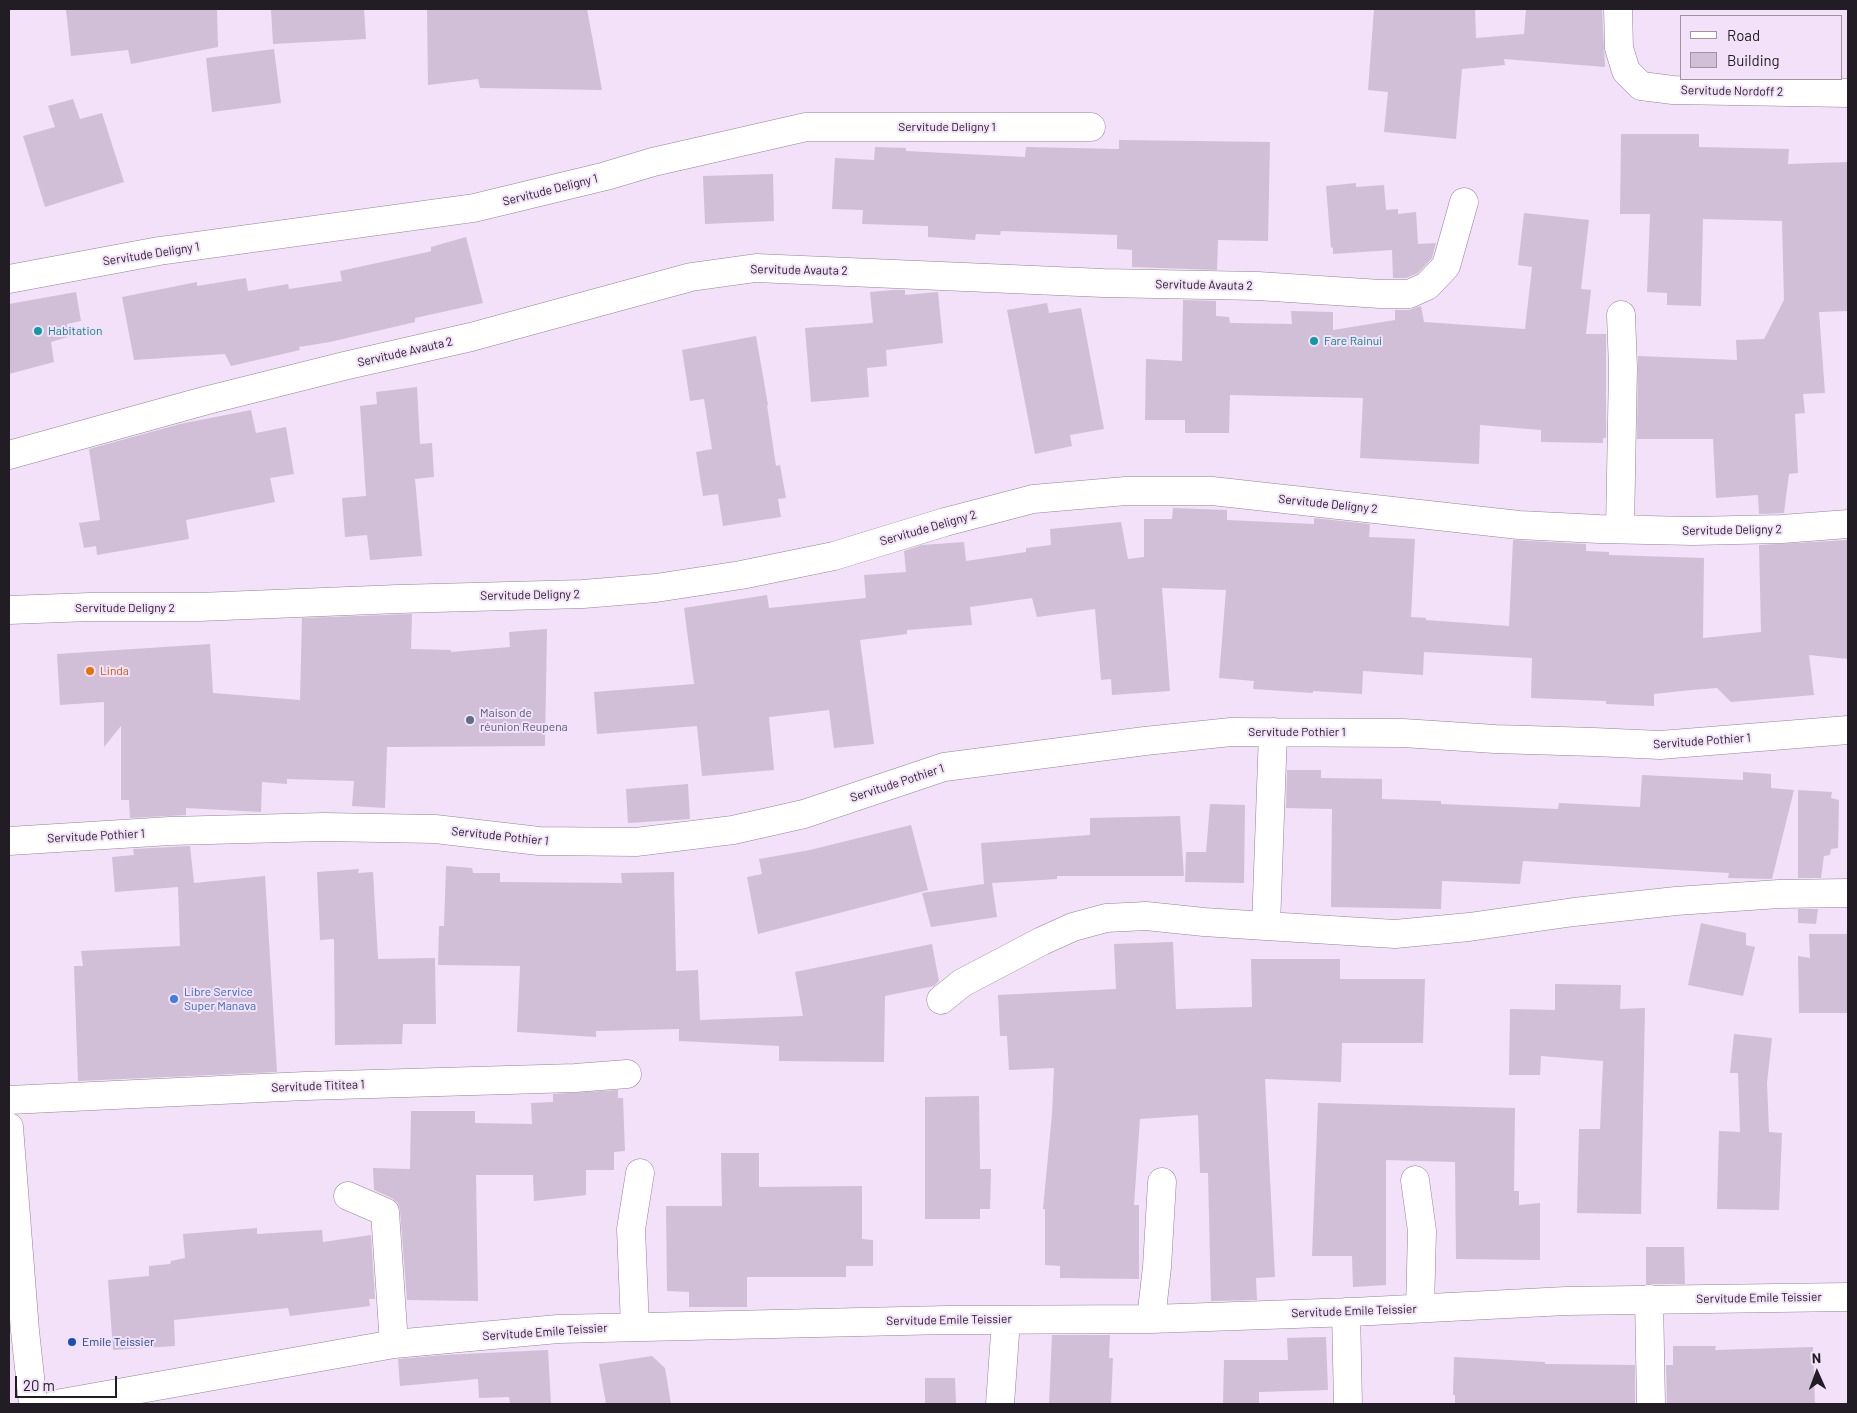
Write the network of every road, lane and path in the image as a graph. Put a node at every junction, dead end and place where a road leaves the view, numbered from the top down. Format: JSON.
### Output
{"nodes":[{"id":1,"x":1618,"y":9,"type":"edge"},
{"id":2,"x":1848,"y":93,"type":"edge"},
{"id":3,"x":1091,"y":127,"type":"dead end"},
{"id":4,"x":1464,"y":202,"type":"dead end"},
{"id":5,"x":9,"y":279,"type":"edge"},
{"id":6,"x":1621,"y":315,"type":"dead end"},
{"id":7,"x":9,"y":455,"type":"edge"},
{"id":8,"x":1848,"y":524,"type":"edge"},
{"id":9,"x":1620,"y":529,"type":"junction"},
{"id":10,"x":9,"y":610,"type":"edge"},
{"id":11,"x":1848,"y":730,"type":"edge"},
{"id":12,"x":1273,"y":732,"type":"junction"},
{"id":13,"x":9,"y":841,"type":"edge"},
{"id":14,"x":1848,"y":893,"type":"edge"},
{"id":15,"x":1266,"y":926,"type":"junction"},
{"id":16,"x":941,"y":1000,"type":"dead end"},
{"id":17,"x":627,"y":1074,"type":"dead end"},
{"id":18,"x":9,"y":1100,"type":"edge"},
{"id":19,"x":9,"y":1127,"type":"edge"},
{"id":20,"x":640,"y":1173,"type":"dead end"},
{"id":21,"x":1415,"y":1180,"type":"dead end"},
{"id":22,"x":1162,"y":1182,"type":"dead end"},
{"id":23,"x":616,"y":1192,"type":"dead end"},
{"id":24,"x":348,"y":1196,"type":"dead end"},
{"id":25,"x":633,"y":1215,"type":"junction"},
{"id":26,"x":1848,"y":1296,"type":"edge"},
{"id":27,"x":1649,"y":1299,"type":"junction"},
{"id":28,"x":1420,"y":1308,"type":"junction"},
{"id":29,"x":1346,"y":1312,"type":"junction"},
{"id":30,"x":1151,"y":1319,"type":"junction"},
{"id":31,"x":1006,"y":1320,"type":"junction"},
{"id":32,"x":635,"y":1326,"type":"junction"},
{"id":33,"x":394,"y":1344,"type":"junction"},
{"id":34,"x":33,"y":1404,"type":"edge"},
{"id":35,"x":56,"y":1404,"type":"edge"},
{"id":36,"x":1000,"y":1404,"type":"edge"},
{"id":37,"x":1348,"y":1404,"type":"edge"},
{"id":38,"x":1651,"y":1404,"type":"edge"}],
"edges":[{"from":1,"to":2,"type":"street","name":"Servitude Nordoff 2"},
{"from":3,"to":5,"type":"street","name":"Servitude Deligny 1"},
{"from":4,"to":7,"type":"street","name":"Servitude Avauta 2"},
{"from":6,"to":9,"type":"street"},
{"from":8,"to":9,"type":"street","name":"Servitude Deligny 2"},
{"from":9,"to":10,"type":"street","name":"Servitude Deligny 2"},
{"from":11,"to":12,"type":"street","name":"Servitude Pothier 1"},
{"from":12,"to":13,"type":"street","name":"Servitude Pothier 1"},
{"from":12,"to":15,"type":"street"},
{"from":14,"to":15,"type":"street"},
{"from":15,"to":16,"type":"street"},
{"from":17,"to":18,"type":"street","name":"Servitude Tititea 1"},
{"from":19,"to":34,"type":"street"},
{"from":20,"to":25,"type":"street"},
{"from":21,"to":28,"type":"street"},
{"from":22,"to":30,"type":"street"},
{"from":23,"to":25,"type":"street"},
{"from":24,"to":33,"type":"street"},
{"from":25,"to":32,"type":"street"},
{"from":26,"to":27,"type":"street","name":"Servitude Emile Teissier"},
{"from":27,"to":28,"type":"street","name":"Servitude Emile Teissier"},
{"from":27,"to":38,"type":"street"},
{"from":28,"to":29,"type":"street","name":"Servitude Emile Teissier"},
{"from":29,"to":30,"type":"street","name":"Servitude Emile Teissier"},
{"from":29,"to":37,"type":"street"},
{"from":30,"to":31,"type":"street","name":"Servitude Emile Teissier"},
{"from":31,"to":32,"type":"street","name":"Servitude Emile Teissier"},
{"from":31,"to":36,"type":"street"},
{"from":32,"to":33,"type":"street","name":"Servitude Emile Teissier"},
{"from":33,"to":35,"type":"street","name":"Servitude Emile Teissier"}]}
